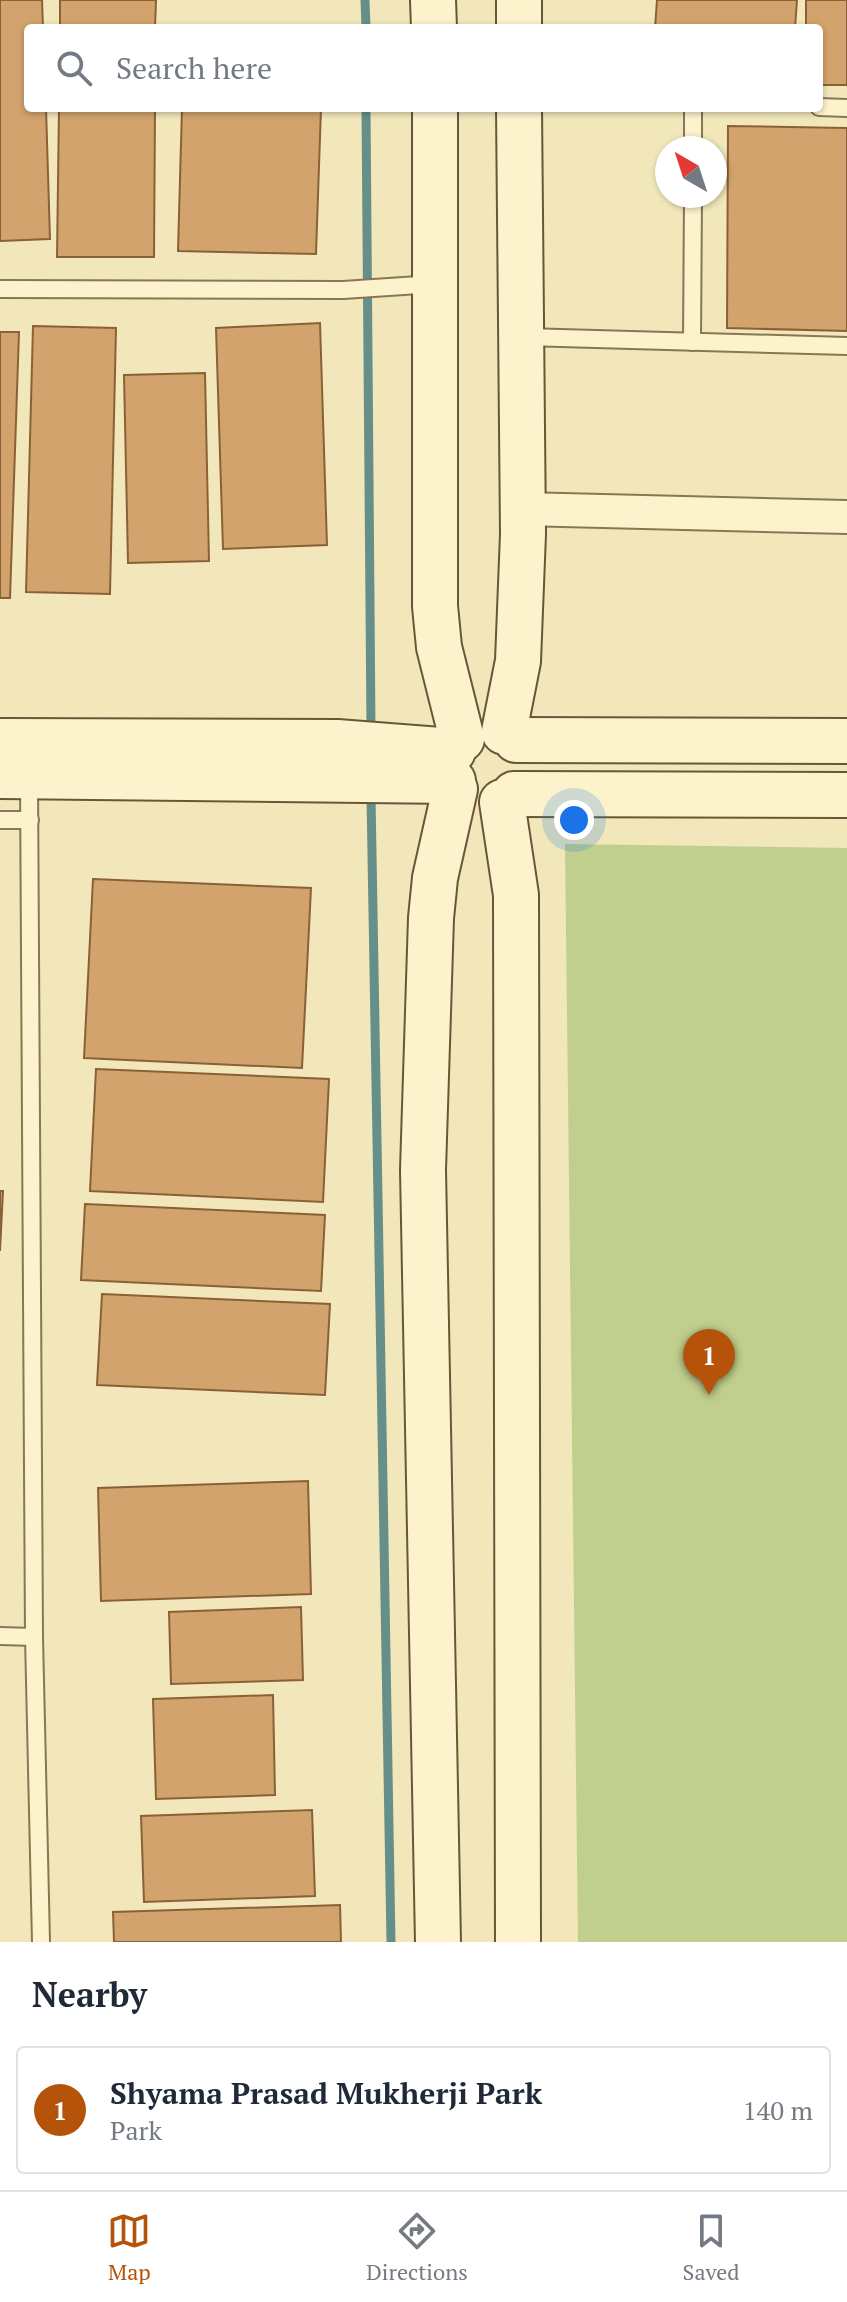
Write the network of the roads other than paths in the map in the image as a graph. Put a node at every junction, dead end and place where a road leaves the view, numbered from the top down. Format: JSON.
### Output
{"nodes":[{"id":1,"x":433,"y":0,"type":"edge"},
{"id":2,"x":519,"y":0,"type":"edge"},
{"id":3,"x":434,"y":24,"type":"edge"},
{"id":4,"x":519,"y":24,"type":"edge"},
{"id":5,"x":823,"y":107,"type":"edge"},
{"id":6,"x":847,"y":108,"type":"edge"},
{"id":7,"x":435,"y":112,"type":"edge"},
{"id":8,"x":519,"y":112,"type":"edge"},
{"id":9,"x":693,"y":112,"type":"edge"},
{"id":10,"x":693,"y":136,"type":"edge"},
{"id":11,"x":693,"y":208,"type":"edge"},
{"id":12,"x":437,"y":284,"type":"junction"},
{"id":13,"x":0,"y":289,"type":"edge"},
{"id":14,"x":521,"y":336,"type":"junction"},
{"id":15,"x":692,"y":342,"type":"junction"},
{"id":16,"x":847,"y":346,"type":"edge"},
{"id":17,"x":522,"y":509,"type":"junction"},
{"id":18,"x":847,"y":517,"type":"edge"},
{"id":19,"x":0,"y":741,"type":"edge"},
{"id":20,"x":847,"y":741,"type":"edge"},
{"id":21,"x":474,"y":756,"type":"junction"},
{"id":22,"x":15,"y":776,"type":"edge"},
{"id":23,"x":847,"y":795,"type":"edge"},
{"id":24,"x":508,"y":798,"type":"junction"},
{"id":25,"x":0,"y":820,"type":"edge"},
{"id":26,"x":30,"y":820,"type":"junction"},
{"id":27,"x":0,"y":1636,"type":"edge"},
{"id":28,"x":34,"y":1637,"type":"junction"},
{"id":29,"x":41,"y":1942,"type":"edge"},
{"id":30,"x":438,"y":1942,"type":"edge"},
{"id":31,"x":518,"y":1942,"type":"edge"}],
"edges":[{"from":1,"to":3,"type":"street"},
{"from":2,"to":4,"type":"street"},
{"from":5,"to":6,"type":"lane"},
{"from":7,"to":12,"type":"street"},
{"from":8,"to":14,"type":"street"},
{"from":9,"to":10,"type":"lane"},
{"from":11,"to":15,"type":"lane"},
{"from":12,"to":13,"type":"lane"},
{"from":12,"to":21,"type":"street"},
{"from":14,"to":15,"type":"lane"},
{"from":14,"to":17,"type":"street"},
{"from":15,"to":16,"type":"lane"},
{"from":17,"to":18,"type":"street"},
{"from":17,"to":21,"type":"street"},
{"from":19,"to":21,"type":"street"},
{"from":20,"to":21,"type":"street"},
{"from":21,"to":22,"type":"street"},
{"from":21,"to":24,"type":"street"},
{"from":21,"to":24,"type":"street"},
{"from":21,"to":30,"type":"street"},
{"from":22,"to":26,"type":"lane"},
{"from":23,"to":24,"type":"street"},
{"from":24,"to":31,"type":"street"},
{"from":25,"to":26,"type":"lane"},
{"from":26,"to":28,"type":"lane"},
{"from":27,"to":28,"type":"lane"},
{"from":28,"to":29,"type":"lane"}]}
